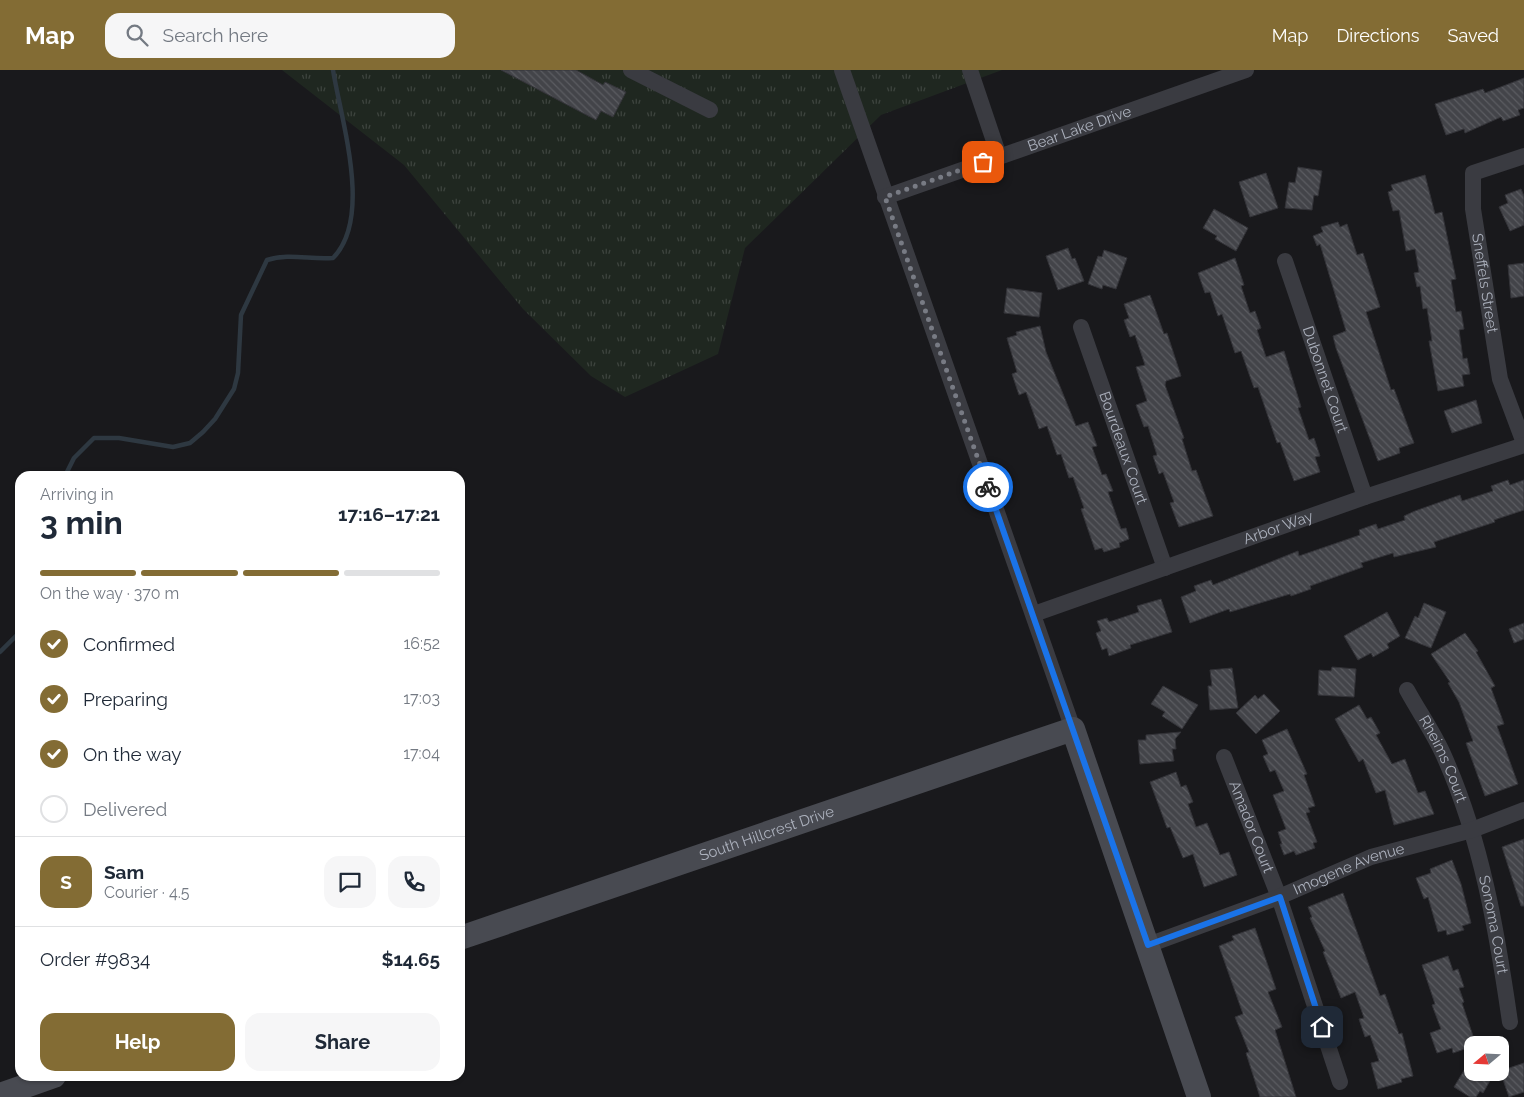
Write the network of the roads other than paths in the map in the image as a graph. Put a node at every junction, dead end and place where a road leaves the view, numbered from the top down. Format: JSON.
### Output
{"nodes":[{"id":1,"x":842,"y":70,"type":"edge"},
{"id":2,"x":970,"y":70,"type":"edge"},
{"id":3,"x":1246,"y":70,"type":"edge"},
{"id":4,"x":639,"y":72,"type":"edge"},
{"id":5,"x":710,"y":110,"type":"dead end"},
{"id":6,"x":999,"y":156,"type":"junction"},
{"id":7,"x":1524,"y":156,"type":"edge"},
{"id":8,"x":885,"y":197,"type":"junction"},
{"id":9,"x":1285,"y":261,"type":"dead end"},
{"id":10,"x":1081,"y":327,"type":"dead end"},
{"id":11,"x":1524,"y":444,"type":"edge"},
{"id":12,"x":1365,"y":497,"type":"junction"},
{"id":13,"x":1165,"y":568,"type":"junction"},
{"id":14,"x":1034,"y":614,"type":"junction"},
{"id":15,"x":1407,"y":690,"type":"dead end"},
{"id":16,"x":1073,"y":729,"type":"junction"},
{"id":17,"x":1224,"y":756,"type":"dead end"},
{"id":18,"x":1524,"y":810,"type":"edge"},
{"id":19,"x":1472,"y":830,"type":"junction"},
{"id":20,"x":1280,"y":897,"type":"junction"},
{"id":21,"x":465,"y":936,"type":"edge"},
{"id":22,"x":1148,"y":945,"type":"junction"},
{"id":23,"x":1510,"y":1022,"type":"dead end"},
{"id":24,"x":40,"y":1081,"type":"edge"},
{"id":25,"x":1340,"y":1082,"type":"dead end"},
{"id":26,"x":0,"y":1095,"type":"edge"},
{"id":27,"x":1199,"y":1097,"type":"edge"}],
"edges":[{"from":1,"to":8,"type":"street"},
{"from":2,"to":6,"type":"street"},
{"from":3,"to":6,"type":"street","name":"Bear Lake Drive"},
{"from":4,"to":5,"type":"street"},
{"from":6,"to":8,"type":"street","name":"Bear Lake Drive"},
{"from":7,"to":11,"type":"street","name":"Sneffels Street"},
{"from":8,"to":14,"type":"street"},
{"from":9,"to":12,"type":"street","name":"Dubonnet Court"},
{"from":10,"to":13,"type":"street","name":"Bourdeaux Court"},
{"from":11,"to":12,"type":"street","name":"Arbor Way"},
{"from":12,"to":13,"type":"street","name":"Arbor Way"},
{"from":13,"to":14,"type":"street","name":"Arbor Way"},
{"from":14,"to":16,"type":"street"},
{"from":15,"to":19,"type":"street","name":"Rheims Court"},
{"from":16,"to":21,"type":"street","name":"South Hillcrest Drive"},
{"from":16,"to":22,"type":"street"},
{"from":17,"to":20,"type":"street","name":"Amador Court"},
{"from":18,"to":19,"type":"street","name":"Imogene Avenue"},
{"from":19,"to":20,"type":"street","name":"Imogene Avenue"},
{"from":19,"to":23,"type":"street","name":"Sonoma Court"},
{"from":20,"to":22,"type":"street","name":"Imogene Avenue"},
{"from":20,"to":25,"type":"street","name":"Amador Court"},
{"from":22,"to":27,"type":"street"},
{"from":24,"to":26,"type":"street"}]}
